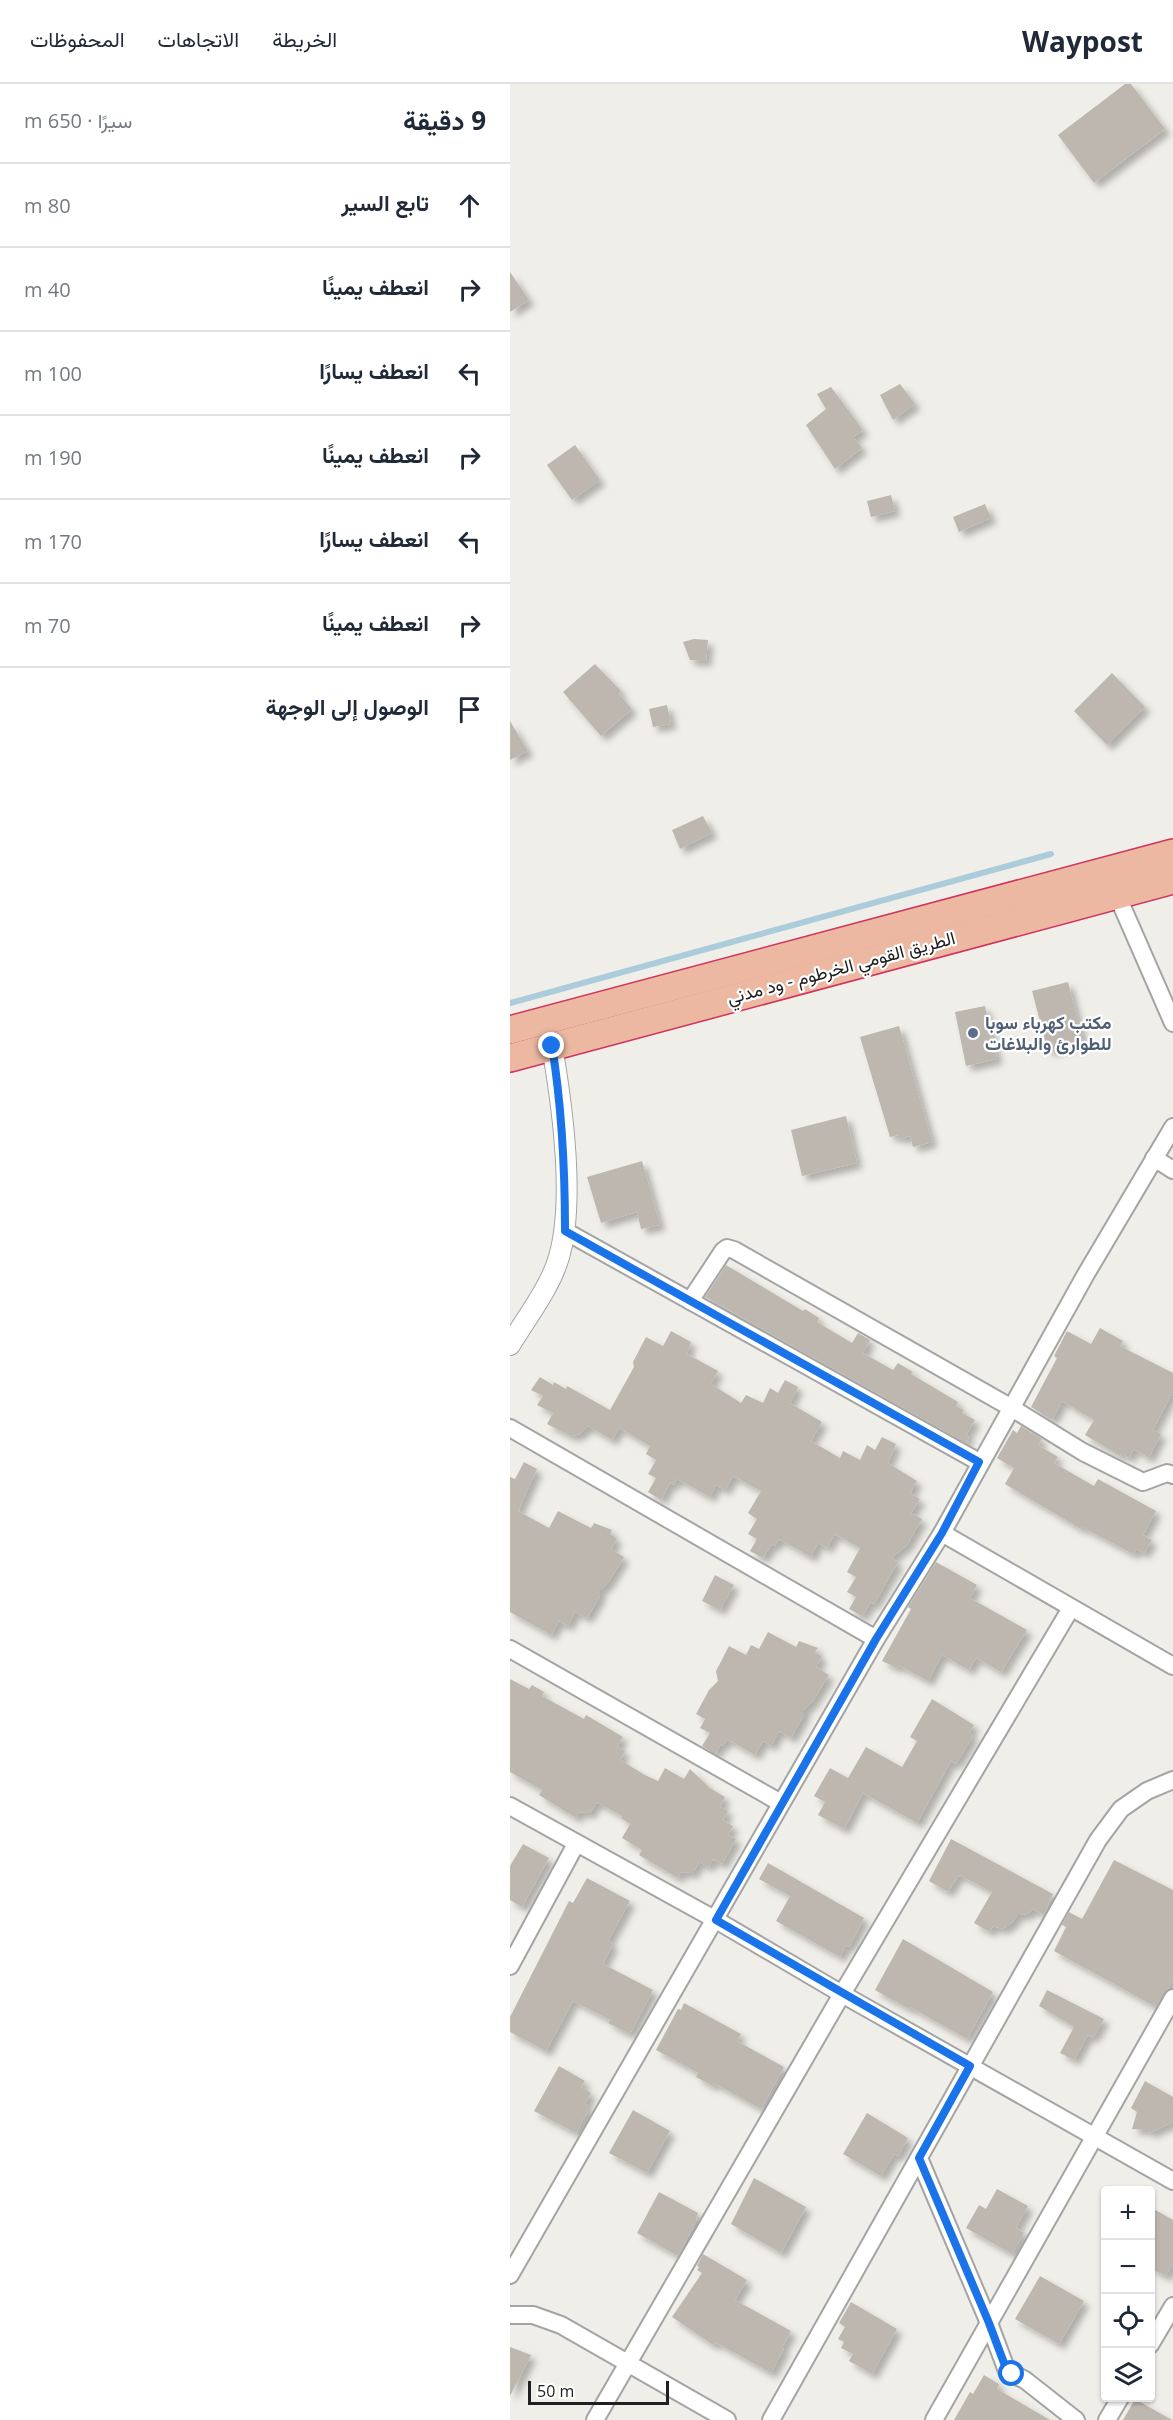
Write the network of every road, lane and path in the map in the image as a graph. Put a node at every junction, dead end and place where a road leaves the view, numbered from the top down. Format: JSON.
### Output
{"nodes":[{"id":1,"x":1173,"y":852,"type":"edge"},
{"id":2,"x":1173,"y":880,"type":"edge"},
{"id":3,"x":1117,"y":895,"type":"junction"},
{"id":4,"x":1173,"y":1023,"type":"edge"},
{"id":5,"x":510,"y":1030,"type":"edge"},
{"id":6,"x":552,"y":1046,"type":"junction"},
{"id":7,"x":510,"y":1058,"type":"edge"},
{"id":8,"x":1173,"y":1127,"type":"edge"},
{"id":9,"x":1154,"y":1158,"type":"junction"},
{"id":10,"x":1173,"y":1170,"type":"edge"},
{"id":11,"x":565,"y":1231,"type":"junction"},
{"id":12,"x":690,"y":1301,"type":"junction"},
{"id":13,"x":510,"y":1345,"type":"edge"},
{"id":14,"x":1010,"y":1407,"type":"junction"},
{"id":15,"x":510,"y":1428,"type":"edge"},
{"id":16,"x":979,"y":1462,"type":"junction"},
{"id":17,"x":1173,"y":1475,"type":"edge"},
{"id":18,"x":942,"y":1533,"type":"junction"},
{"id":19,"x":1071,"y":1608,"type":"junction"},
{"id":20,"x":876,"y":1639,"type":"junction"},
{"id":21,"x":510,"y":1649,"type":"edge"},
{"id":22,"x":1173,"y":1666,"type":"edge"},
{"id":23,"x":1173,"y":1780,"type":"edge"},
{"id":24,"x":781,"y":1803,"type":"junction"},
{"id":25,"x":510,"y":1806,"type":"edge"},
{"id":26,"x":576,"y":1844,"type":"junction"},
{"id":27,"x":716,"y":1920,"type":"junction"},
{"id":28,"x":510,"y":1966,"type":"edge"},
{"id":29,"x":842,"y":1994,"type":"junction"},
{"id":30,"x":1173,"y":1998,"type":"edge"},
{"id":31,"x":970,"y":2066,"type":"junction"},
{"id":32,"x":1095,"y":2137,"type":"junction"},
{"id":33,"x":919,"y":2158,"type":"junction"},
{"id":34,"x":1173,"y":2181,"type":"edge"},
{"id":35,"x":510,"y":2275,"type":"edge"},
{"id":36,"x":1173,"y":2306,"type":"edge"},
{"id":37,"x":510,"y":2315,"type":"edge"},
{"id":38,"x":989,"y":2323,"type":"junction"},
{"id":39,"x":1155,"y":2337,"type":"edge"},
{"id":40,"x":627,"y":2364,"type":"junction"},
{"id":41,"x":1117,"y":2402,"type":"edge"},
{"id":42,"x":595,"y":2420,"type":"edge"},
{"id":43,"x":727,"y":2420,"type":"edge"},
{"id":44,"x":771,"y":2420,"type":"edge"},
{"id":45,"x":934,"y":2420,"type":"edge"},
{"id":46,"x":1076,"y":2420,"type":"edge"},
{"id":47,"x":1107,"y":2420,"type":"edge"}],
"edges":[{"from":1,"to":5,"type":"highway","name":"الطريق القومي الخرطوم - ود مدني"},
{"from":2,"to":3,"type":"highway","name":"الطريق القومي الخرطوم - ود مدني"},
{"from":3,"to":4,"type":"street"},
{"from":3,"to":6,"type":"highway","name":"الطريق القومي الخرطوم - ود مدني"},
{"from":6,"to":7,"type":"highway","name":"الطريق القومي الخرطوم - ود مدني"},
{"from":6,"to":11,"type":"street"},
{"from":8,"to":9,"type":"street"},
{"from":9,"to":10,"type":"street"},
{"from":9,"to":14,"type":"street"},
{"from":11,"to":12,"type":"street"},
{"from":11,"to":13,"type":"street"},
{"from":12,"to":14,"type":"street"},
{"from":12,"to":16,"type":"street"},
{"from":14,"to":16,"type":"street"},
{"from":14,"to":17,"type":"street"},
{"from":15,"to":20,"type":"street"},
{"from":16,"to":18,"type":"street"},
{"from":18,"to":19,"type":"street"},
{"from":18,"to":20,"type":"street"},
{"from":19,"to":22,"type":"street"},
{"from":19,"to":29,"type":"street"},
{"from":20,"to":24,"type":"street"},
{"from":21,"to":24,"type":"street"},
{"from":23,"to":31,"type":"street"},
{"from":24,"to":27,"type":"street"},
{"from":25,"to":26,"type":"street"},
{"from":26,"to":27,"type":"street"},
{"from":26,"to":28,"type":"street"},
{"from":27,"to":29,"type":"street"},
{"from":27,"to":35,"type":"street"},
{"from":29,"to":31,"type":"street"},
{"from":29,"to":40,"type":"street"},
{"from":30,"to":32,"type":"street"},
{"from":31,"to":32,"type":"street"},
{"from":31,"to":33,"type":"street"},
{"from":32,"to":34,"type":"street"},
{"from":32,"to":38,"type":"street"},
{"from":33,"to":38,"type":"street"},
{"from":33,"to":44,"type":"street"},
{"from":36,"to":39,"type":"street"},
{"from":37,"to":40,"type":"street"},
{"from":38,"to":45,"type":"street"},
{"from":38,"to":46,"type":"street"},
{"from":40,"to":42,"type":"street"},
{"from":40,"to":43,"type":"street"},
{"from":41,"to":47,"type":"street"}]}
